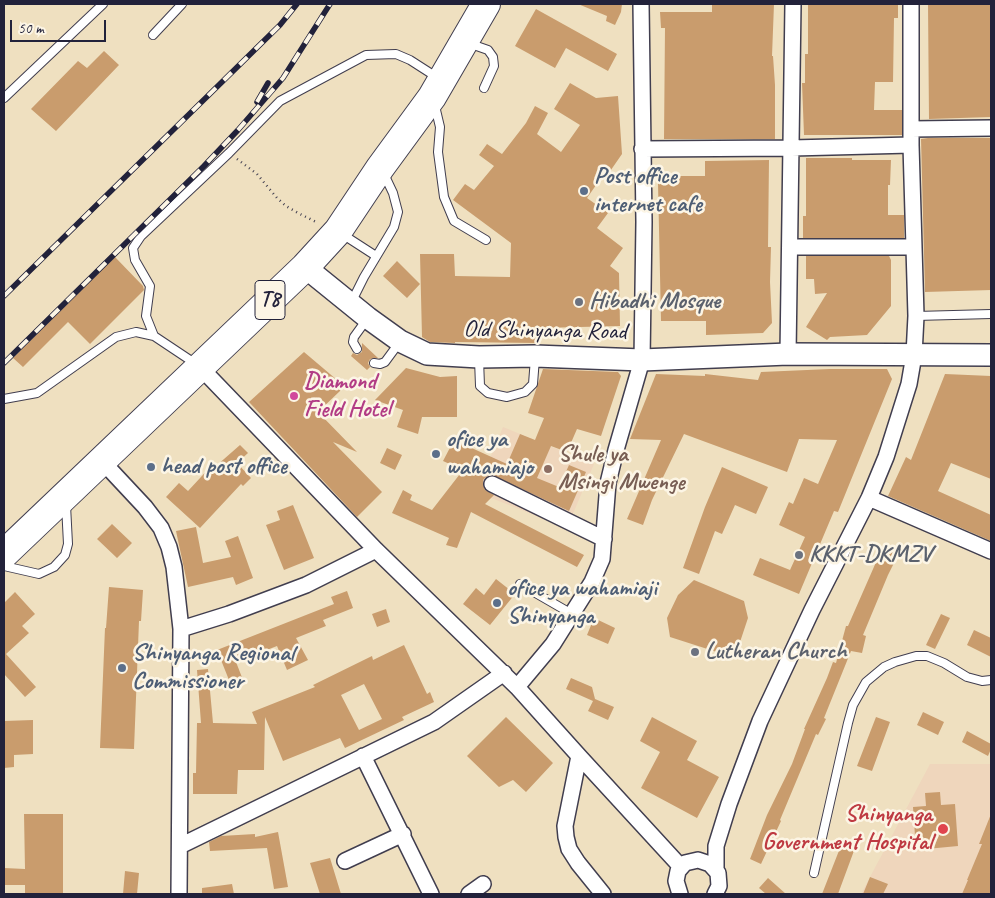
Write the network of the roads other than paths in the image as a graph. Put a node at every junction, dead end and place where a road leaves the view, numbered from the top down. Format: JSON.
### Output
{"nodes":[{"id":1,"x":103,"y":4,"type":"edge"},
{"id":2,"x":182,"y":4,"type":"edge"},
{"id":3,"x":486,"y":4,"type":"edge"},
{"id":4,"x":641,"y":4,"type":"edge"},
{"id":5,"x":793,"y":4,"type":"edge"},
{"id":6,"x":911,"y":4,"type":"edge"},
{"id":7,"x":153,"y":35,"type":"dead end"},
{"id":8,"x":464,"y":41,"type":"junction"},
{"id":9,"x":484,"y":88,"type":"dead end"},
{"id":10,"x":437,"y":89,"type":"junction"},
{"id":11,"x":4,"y":98,"type":"edge"},
{"id":12,"x":991,"y":128,"type":"edge"},
{"id":13,"x":911,"y":129,"type":"junction"},
{"id":14,"x":911,"y":145,"type":"junction"},
{"id":15,"x":792,"y":148,"type":"junction"},
{"id":16,"x":642,"y":149,"type":"junction"},
{"id":17,"x":380,"y":168,"type":"junction"},
{"id":18,"x":338,"y":231,"type":"junction"},
{"id":19,"x":486,"y":240,"type":"dead end"},
{"id":20,"x":790,"y":247,"type":"junction"},
{"id":21,"x":914,"y":247,"type":"junction"},
{"id":22,"x":376,"y":256,"type":"junction"},
{"id":23,"x":305,"y":267,"type":"junction"},
{"id":24,"x":350,"y":304,"type":"junction"},
{"id":25,"x":991,"y":314,"type":"edge"},
{"id":26,"x":916,"y":316,"type":"junction"},
{"id":27,"x":368,"y":318,"type":"junction"},
{"id":28,"x":154,"y":336,"type":"junction"},
{"id":29,"x":400,"y":341,"type":"junction"},
{"id":30,"x":356,"y":349,"type":"dead end"},
{"id":31,"x":788,"y":354,"type":"junction"},
{"id":32,"x":914,"y":355,"type":"junction"},
{"id":33,"x":991,"y":355,"type":"edge"},
{"id":34,"x":535,"y":356,"type":"junction"},
{"id":35,"x":479,"y":357,"type":"junction"},
{"id":36,"x":642,"y":360,"type":"junction"},
{"id":37,"x":374,"y":363,"type":"dead end"},
{"id":38,"x":199,"y":366,"type":"junction"},
{"id":39,"x":4,"y":399,"type":"edge"},
{"id":40,"x":102,"y":461,"type":"junction"},
{"id":41,"x":492,"y":484,"type":"dead end"},
{"id":42,"x":66,"y":496,"type":"junction"},
{"id":43,"x":869,"y":498,"type":"junction"},
{"id":44,"x":604,"y":539,"type":"junction"},
{"id":45,"x":376,"y":550,"type":"junction"},
{"id":46,"x":991,"y":551,"type":"edge"},
{"id":47,"x":4,"y":554,"type":"edge"},
{"id":48,"x":4,"y":566,"type":"edge"},
{"id":49,"x":520,"y":584,"type":"dead end"},
{"id":50,"x":572,"y":614,"type":"junction"},
{"id":51,"x":181,"y":629,"type":"junction"},
{"id":52,"x":504,"y":673,"type":"junction"},
{"id":53,"x":991,"y":680,"type":"edge"},
{"id":54,"x":517,"y":687,"type":"junction"},
{"id":55,"x":364,"y":756,"type":"junction"},
{"id":56,"x":578,"y":756,"type":"junction"},
{"id":57,"x":403,"y":834,"type":"junction"},
{"id":58,"x":180,"y":846,"type":"junction"},
{"id":59,"x":345,"y":860,"type":"dead end"},
{"id":60,"x":682,"y":867,"type":"junction"},
{"id":61,"x":716,"y":869,"type":"junction"},
{"id":62,"x":814,"y":873,"type":"dead end"},
{"id":63,"x":483,"y":884,"type":"dead end"},
{"id":64,"x":179,"y":894,"type":"edge"},
{"id":65,"x":431,"y":894,"type":"edge"},
{"id":66,"x":469,"y":894,"type":"edge"},
{"id":67,"x":603,"y":894,"type":"edge"},
{"id":68,"x":680,"y":894,"type":"edge"},
{"id":69,"x":716,"y":894,"type":"edge"}],
"edges":[{"from":1,"to":11,"type":"lane"},
{"from":2,"to":7,"type":"lane"},
{"from":3,"to":8,"type":"highway","number":"T8"},
{"from":4,"to":16,"type":"street"},
{"from":5,"to":15,"type":"street"},
{"from":6,"to":13,"type":"street"},
{"from":8,"to":9,"type":"lane"},
{"from":8,"to":10,"type":"highway","number":"T8"},
{"from":10,"to":17,"type":"highway","number":"T8"},
{"from":10,"to":19,"type":"lane"},
{"from":10,"to":28,"type":"lane"},
{"from":12,"to":13,"type":"street"},
{"from":13,"to":14,"type":"street"},
{"from":14,"to":15,"type":"street"},
{"from":14,"to":21,"type":"street"},
{"from":15,"to":16,"type":"street"},
{"from":15,"to":20,"type":"street"},
{"from":16,"to":36,"type":"street"},
{"from":17,"to":18,"type":"highway","number":"T8"},
{"from":17,"to":22,"type":"lane"},
{"from":18,"to":22,"type":"lane"},
{"from":18,"to":23,"type":"highway","number":"T8"},
{"from":20,"to":21,"type":"street"},
{"from":20,"to":31,"type":"street"},
{"from":21,"to":26,"type":"street"},
{"from":22,"to":24,"type":"lane"},
{"from":23,"to":24,"type":"main road","name":"Old Shinyanga Road"},
{"from":23,"to":38,"type":"highway","number":"T8"},
{"from":24,"to":27,"type":"main road","name":"Old Shinyanga Road"},
{"from":25,"to":26,"type":"lane"},
{"from":26,"to":32,"type":"street"},
{"from":27,"to":29,"type":"main road","name":"Old Shinyanga Road"},
{"from":27,"to":30,"type":"lane"},
{"from":28,"to":38,"type":"lane"},
{"from":28,"to":39,"type":"lane"},
{"from":29,"to":35,"type":"main road","name":"Old Shinyanga Road"},
{"from":29,"to":37,"type":"lane"},
{"from":31,"to":32,"type":"main road","name":"Old Shinyanga Road"},
{"from":31,"to":36,"type":"main road","name":"Old Shinyanga Road"},
{"from":32,"to":33,"type":"main road","name":"Old Shinyanga Road"},
{"from":32,"to":43,"type":"street"},
{"from":34,"to":35,"type":"main road","name":"Old Shinyanga Road"},
{"from":34,"to":35,"type":"lane"},
{"from":34,"to":36,"type":"main road","name":"Old Shinyanga Road"},
{"from":36,"to":44,"type":"street"},
{"from":38,"to":40,"type":"highway","number":"T8"},
{"from":38,"to":45,"type":"street"},
{"from":40,"to":42,"type":"highway","number":"T8"},
{"from":40,"to":51,"type":"street"},
{"from":41,"to":44,"type":"street"},
{"from":42,"to":47,"type":"highway","number":"T8"},
{"from":42,"to":48,"type":"lane"},
{"from":43,"to":46,"type":"street"},
{"from":43,"to":61,"type":"street"},
{"from":44,"to":50,"type":"street"},
{"from":45,"to":51,"type":"street"},
{"from":45,"to":52,"type":"street"},
{"from":49,"to":50,"type":"lane"},
{"from":50,"to":54,"type":"street"},
{"from":51,"to":58,"type":"street"},
{"from":52,"to":54,"type":"street"},
{"from":52,"to":55,"type":"street"},
{"from":53,"to":62,"type":"lane"},
{"from":54,"to":56,"type":"street"},
{"from":55,"to":57,"type":"street"},
{"from":55,"to":58,"type":"street"},
{"from":56,"to":60,"type":"street"},
{"from":56,"to":67,"type":"street"},
{"from":57,"to":59,"type":"street"},
{"from":57,"to":65,"type":"street"},
{"from":58,"to":64,"type":"street"},
{"from":60,"to":61,"type":"street"},
{"from":60,"to":68,"type":"street"},
{"from":61,"to":69,"type":"street"},
{"from":63,"to":66,"type":"street"}]}
